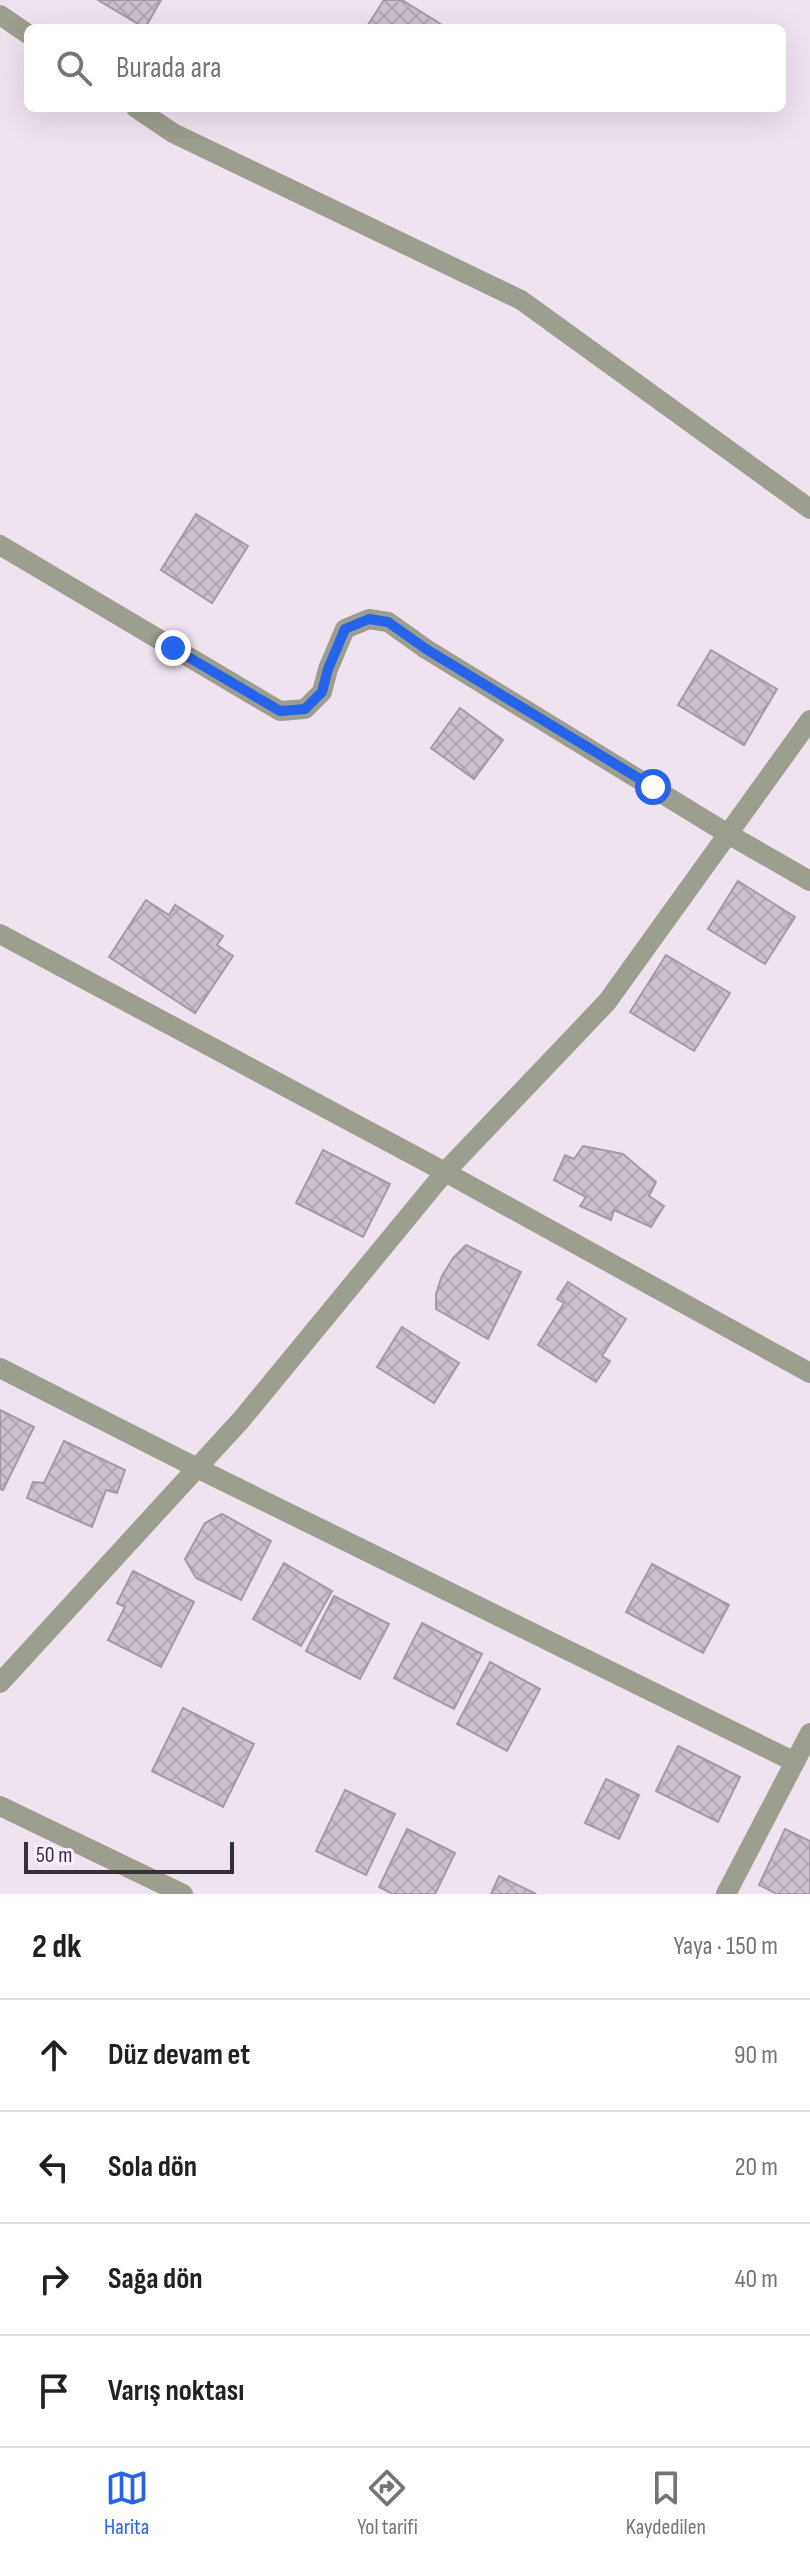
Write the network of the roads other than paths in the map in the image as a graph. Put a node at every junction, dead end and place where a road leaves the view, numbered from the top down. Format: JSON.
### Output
{"nodes":[{"id":1,"x":0,"y":15,"type":"edge"},
{"id":2,"x":24,"y":31,"type":"edge"},
{"id":3,"x":142,"y":112,"type":"edge"},
{"id":4,"x":810,"y":509,"type":"edge"},
{"id":5,"x":0,"y":545,"type":"edge"},
{"id":6,"x":810,"y":720,"type":"edge"},
{"id":7,"x":728,"y":834,"type":"junction"},
{"id":8,"x":810,"y":881,"type":"edge"},
{"id":9,"x":0,"y":934,"type":"edge"},
{"id":10,"x":445,"y":1172,"type":"junction"},
{"id":11,"x":0,"y":1368,"type":"edge"},
{"id":12,"x":810,"y":1373,"type":"edge"},
{"id":13,"x":197,"y":1468,"type":"junction"},
{"id":14,"x":0,"y":1683,"type":"edge"},
{"id":15,"x":810,"y":1733,"type":"edge"},
{"id":16,"x":795,"y":1762,"type":"junction"},
{"id":17,"x":0,"y":1806,"type":"edge"},
{"id":18,"x":183,"y":1894,"type":"edge"},
{"id":19,"x":726,"y":1894,"type":"edge"}],
"edges":[{"from":1,"to":2,"type":"street"},
{"from":3,"to":4,"type":"street"},
{"from":5,"to":7,"type":"street"},
{"from":6,"to":7,"type":"street"},
{"from":7,"to":8,"type":"street"},
{"from":7,"to":10,"type":"street"},
{"from":9,"to":10,"type":"street"},
{"from":10,"to":12,"type":"street"},
{"from":10,"to":13,"type":"street"},
{"from":11,"to":13,"type":"street"},
{"from":13,"to":14,"type":"street"},
{"from":13,"to":16,"type":"street"},
{"from":15,"to":16,"type":"street"},
{"from":16,"to":19,"type":"street"},
{"from":17,"to":18,"type":"street"}]}
